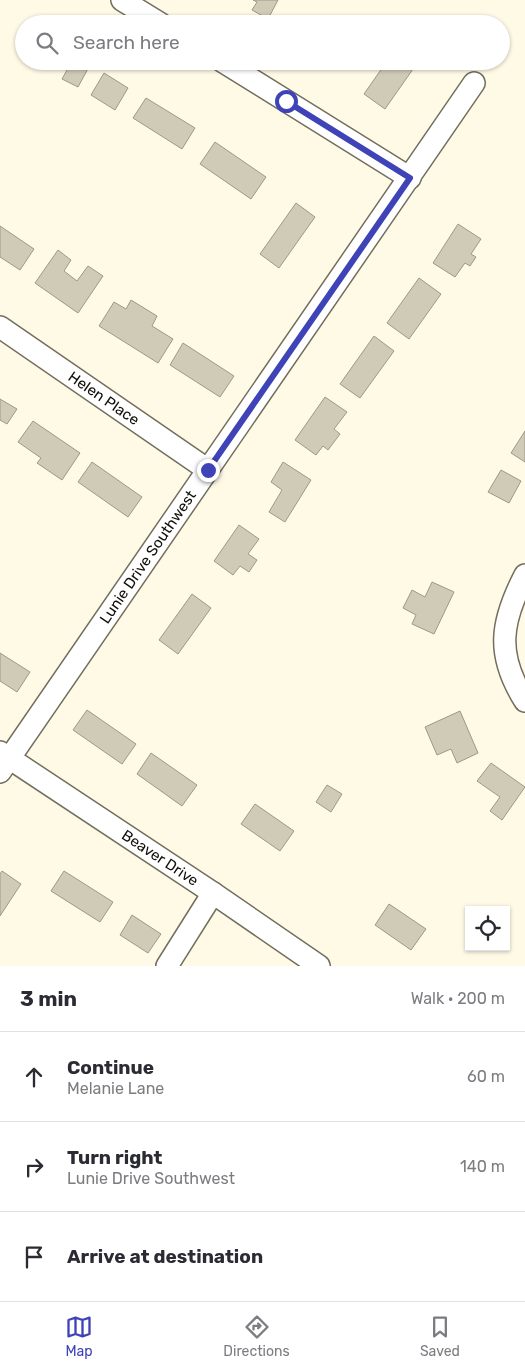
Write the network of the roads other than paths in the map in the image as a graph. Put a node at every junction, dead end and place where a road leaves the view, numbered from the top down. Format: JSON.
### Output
{"nodes":[{"id":1,"x":122,"y":0,"type":"edge"},
{"id":2,"x":146,"y":15,"type":"edge"},
{"id":3,"x":236,"y":70,"type":"edge"},
{"id":4,"x":474,"y":82,"type":"dead end"},
{"id":5,"x":410,"y":178,"type":"junction"},
{"id":6,"x":0,"y":327,"type":"edge"},
{"id":7,"x":208,"y":470,"type":"junction"},
{"id":8,"x":525,"y":575,"type":"edge"},
{"id":9,"x":525,"y":702,"type":"edge"},
{"id":10,"x":3,"y":761,"type":"edge"},
{"id":11,"x":213,"y":893,"type":"junction"},
{"id":12,"x":167,"y":966,"type":"edge"},
{"id":13,"x":319,"y":966,"type":"edge"}],
"edges":[{"from":1,"to":2,"type":"street"},
{"from":3,"to":5,"type":"street"},
{"from":4,"to":5,"type":"street","name":"Lunie Drive Southwest"},
{"from":5,"to":7,"type":"street","name":"Lunie Drive Southwest"},
{"from":6,"to":7,"type":"street","name":"Helen Place"},
{"from":7,"to":10,"type":"street","name":"Lunie Drive Southwest"},
{"from":8,"to":9,"type":"street"},
{"from":10,"to":11,"type":"street","name":"Beaver Drive"},
{"from":11,"to":12,"type":"street"},
{"from":11,"to":13,"type":"street","name":"Beaver Drive"}]}
